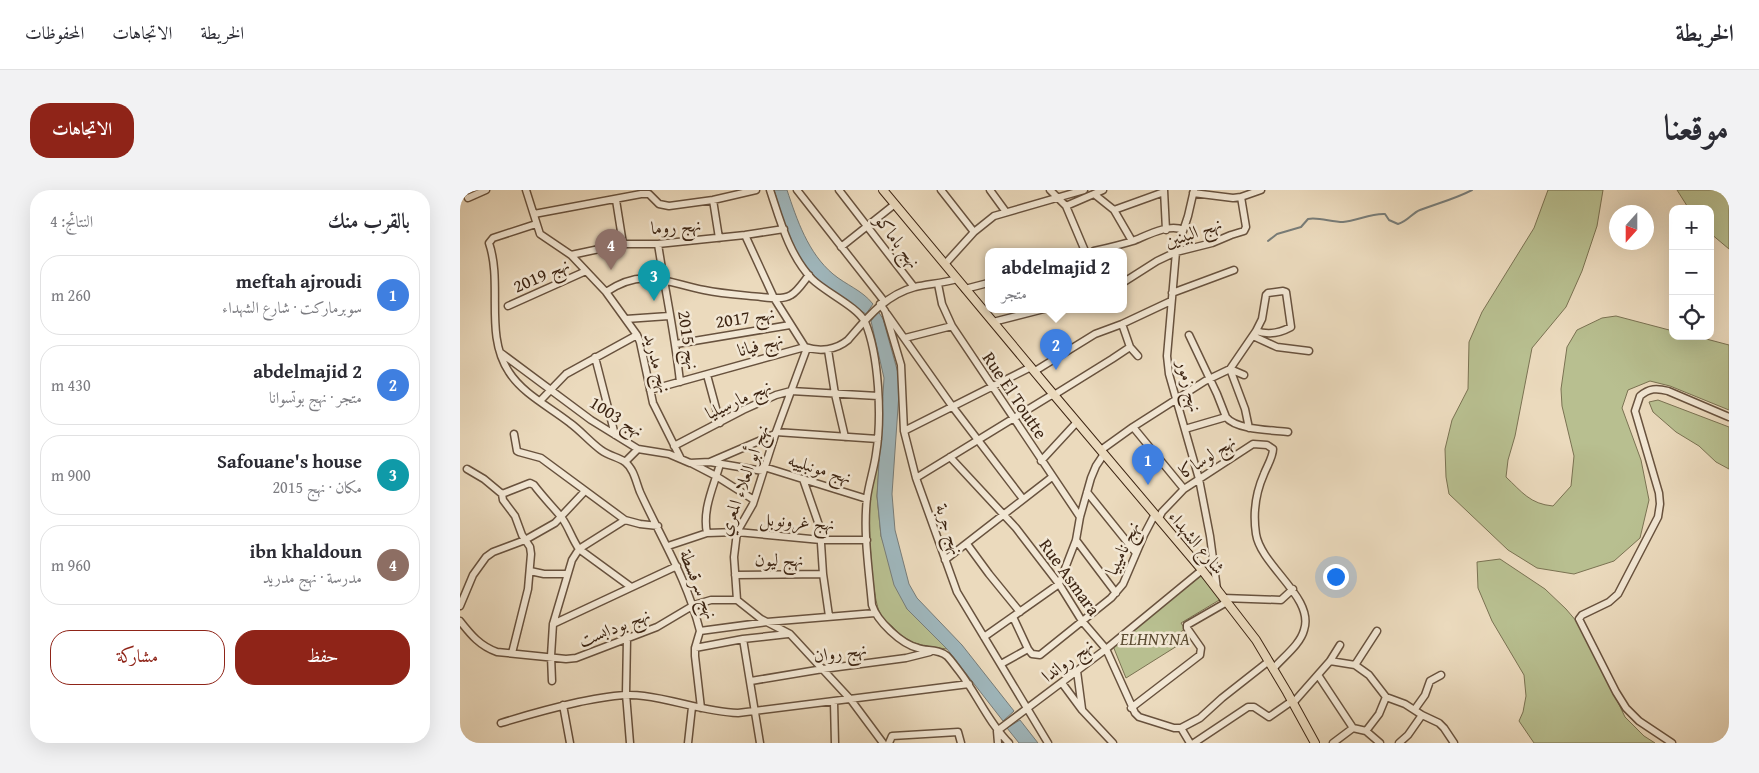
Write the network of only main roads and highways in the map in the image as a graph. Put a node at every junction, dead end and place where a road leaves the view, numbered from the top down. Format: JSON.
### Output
{"nodes":[{"id":1,"x":883,"y":190,"type":"edge"},
{"id":2,"x":985,"y":313,"type":"edge"},
{"id":3,"x":985,"y":313,"type":"edge"},
{"id":4,"x":1315,"y":743,"type":"edge"}],
"edges":[{"from":1,"to":2,"type":"main road","name":"شارع الشهداء"},
{"from":3,"to":4,"type":"main road","name":"شارع الشهداء"}]}
